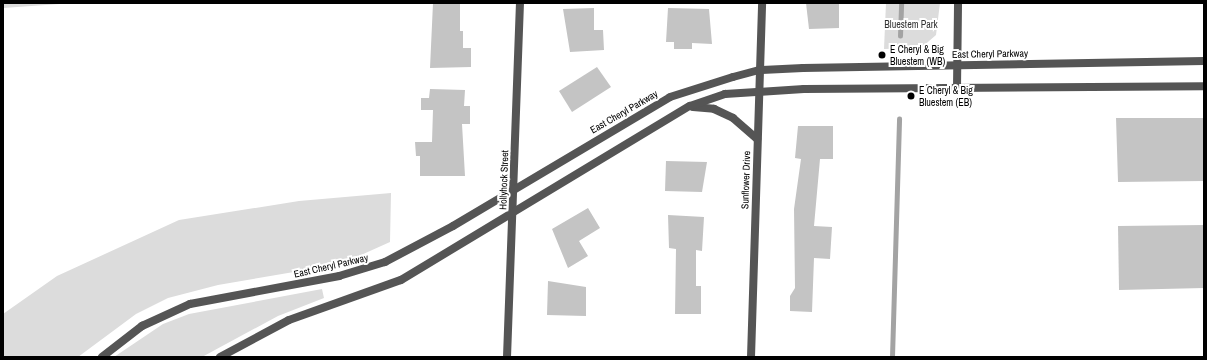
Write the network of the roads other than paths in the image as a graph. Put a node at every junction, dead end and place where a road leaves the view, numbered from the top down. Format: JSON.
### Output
{"nodes":[{"id":1,"x":520,"y":3,"type":"edge"},
{"id":2,"x":762,"y":3,"type":"edge"},
{"id":3,"x":958,"y":3,"type":"edge"},
{"id":4,"x":1204,"y":61,"type":"edge"},
{"id":5,"x":957,"y":64,"type":"junction"},
{"id":6,"x":760,"y":70,"type":"junction"},
{"id":7,"x":1204,"y":86,"type":"edge"},
{"id":8,"x":957,"y":88,"type":"junction"},
{"id":9,"x":759,"y":91,"type":"junction"},
{"id":10,"x":690,"y":106,"type":"junction"},
{"id":11,"x":757,"y":139,"type":"junction"},
{"id":12,"x":514,"y":188,"type":"junction"},
{"id":13,"x":513,"y":214,"type":"junction"},
{"id":14,"x":102,"y":357,"type":"edge"},
{"id":15,"x":220,"y":357,"type":"edge"},
{"id":16,"x":507,"y":357,"type":"edge"},
{"id":17,"x":750,"y":357,"type":"edge"}],
"edges":[{"from":1,"to":12,"type":"street","name":"Hollyhock Street"},
{"from":2,"to":6,"type":"street","name":"Sunflower Drive"},
{"from":3,"to":5,"type":"street"},
{"from":4,"to":5,"type":"street","name":"East Cheryl Parkway"},
{"from":5,"to":6,"type":"street","name":"East Cheryl Parkway"},
{"from":5,"to":8,"type":"street"},
{"from":6,"to":9,"type":"street","name":"Sunflower Drive"},
{"from":6,"to":12,"type":"street","name":"East Cheryl Parkway"},
{"from":7,"to":8,"type":"street"},
{"from":8,"to":9,"type":"street"},
{"from":9,"to":10,"type":"street"},
{"from":9,"to":11,"type":"street","name":"Sunflower Drive"},
{"from":10,"to":11,"type":"street"},
{"from":10,"to":13,"type":"street"},
{"from":11,"to":17,"type":"street","name":"Sunflower Drive"},
{"from":12,"to":13,"type":"street","name":"Hollyhock Street"},
{"from":12,"to":14,"type":"street","name":"East Cheryl Parkway"},
{"from":13,"to":15,"type":"street"},
{"from":13,"to":16,"type":"street","name":"Hollyhock Street"}]}
